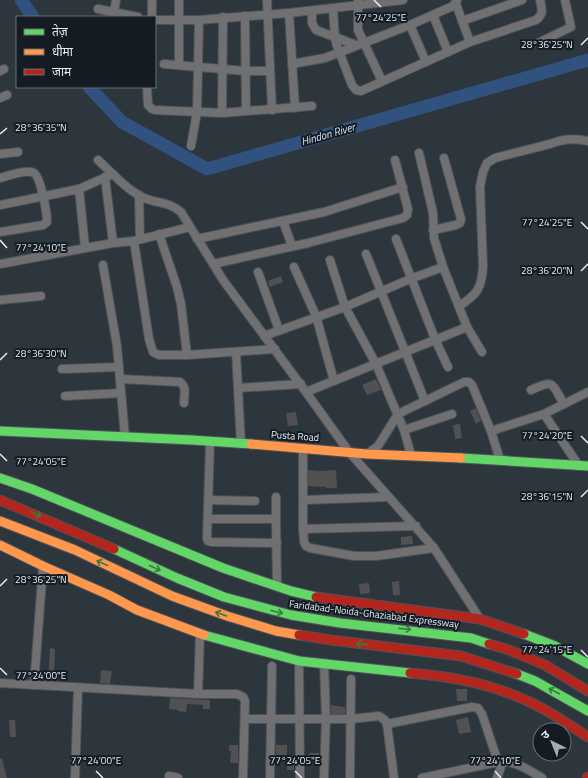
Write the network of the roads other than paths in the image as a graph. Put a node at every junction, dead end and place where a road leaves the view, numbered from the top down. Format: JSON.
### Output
{"nodes":[{"id":1,"x":116,"y":0,"type":"edge"},
{"id":2,"x":152,"y":0,"type":"edge"},
{"id":3,"x":179,"y":0,"type":"edge"},
{"id":4,"x":267,"y":0,"type":"edge"},
{"id":5,"x":403,"y":0,"type":"edge"},
{"id":6,"x":522,"y":0,"type":"edge"},
{"id":7,"x":540,"y":0,"type":"edge"},
{"id":8,"x":565,"y":0,"type":"edge"},
{"id":9,"x":456,"y":2,"type":"edge"},
{"id":10,"x":358,"y":3,"type":"edge"},
{"id":11,"x":98,"y":9,"type":"dead end"},
{"id":12,"x":333,"y":9,"type":"junction"},
{"id":13,"x":312,"y":11,"type":"junction"},
{"id":14,"x":114,"y":12,"type":"junction"},
{"id":15,"x":289,"y":14,"type":"junction"},
{"id":16,"x":268,"y":15,"type":"junction"},
{"id":17,"x":433,"y":15,"type":"junction"},
{"id":18,"x":133,"y":16,"type":"edge"},
{"id":19,"x":152,"y":16,"type":"edge"},
{"id":20,"x":244,"y":16,"type":"junction"},
{"id":21,"x":223,"y":17,"type":"junction"},
{"id":22,"x":156,"y":20,"type":"edge"},
{"id":23,"x":199,"y":20,"type":"junction"},
{"id":24,"x":179,"y":21,"type":"junction"},
{"id":25,"x":462,"y":21,"type":"junction"},
{"id":26,"x":410,"y":25,"type":"junction"},
{"id":27,"x":335,"y":38,"type":"junction"},
{"id":28,"x":364,"y":42,"type":"junction"},
{"id":29,"x":470,"y":42,"type":"junction"},
{"id":30,"x":540,"y":42,"type":"dead end"},
{"id":31,"x":356,"y":45,"type":"junction"},
{"id":32,"x":339,"y":51,"type":"junction"},
{"id":33,"x":448,"y":52,"type":"junction"},
{"id":34,"x":426,"y":62,"type":"junction"},
{"id":35,"x":164,"y":64,"type":"dead end"},
{"id":36,"x":292,"y":64,"type":"junction"},
{"id":37,"x":179,"y":65,"type":"junction"},
{"id":38,"x":198,"y":67,"type":"junction"},
{"id":39,"x":224,"y":69,"type":"junction"},
{"id":40,"x":245,"y":70,"type":"junction"},
{"id":41,"x":270,"y":71,"type":"junction"},
{"id":42,"x":382,"y":81,"type":"junction"},
{"id":43,"x":147,"y":88,"type":"edge"},
{"id":44,"x":312,"y":106,"type":"dead end"},
{"id":45,"x":294,"y":108,"type":"junction"},
{"id":46,"x":272,"y":110,"type":"junction"},
{"id":47,"x":246,"y":111,"type":"junction"},
{"id":48,"x":197,"y":112,"type":"junction"},
{"id":49,"x":222,"y":113,"type":"junction"},
{"id":50,"x":588,"y":141,"type":"edge"},
{"id":51,"x":191,"y":146,"type":"dead end"},
{"id":52,"x":18,"y":152,"type":"dead end"},
{"id":53,"x":420,"y":153,"type":"dead end"},
{"id":54,"x":0,"y":154,"type":"edge"},
{"id":55,"x":444,"y":158,"type":"dead end"},
{"id":56,"x":98,"y":160,"type":"dead end"},
{"id":57,"x":395,"y":160,"type":"dead end"},
{"id":58,"x":109,"y":175,"type":"junction"},
{"id":59,"x":0,"y":178,"type":"edge"},
{"id":60,"x":402,"y":187,"type":"junction"},
{"id":61,"x":78,"y":189,"type":"junction"},
{"id":62,"x":43,"y":195,"type":"junction"},
{"id":63,"x":139,"y":195,"type":"junction"},
{"id":64,"x":0,"y":205,"type":"edge"},
{"id":65,"x":283,"y":221,"type":"junction"},
{"id":66,"x":190,"y":227,"type":"junction"},
{"id":67,"x":433,"y":230,"type":"junction"},
{"id":68,"x":0,"y":232,"type":"edge"},
{"id":69,"x":159,"y":234,"type":"junction"},
{"id":70,"x":198,"y":239,"type":"junction"},
{"id":71,"x":396,"y":239,"type":"dead end"},
{"id":72,"x":137,"y":240,"type":"junction"},
{"id":73,"x":113,"y":243,"type":"junction"},
{"id":74,"x":292,"y":246,"type":"junction"},
{"id":75,"x":85,"y":247,"type":"junction"},
{"id":76,"x":366,"y":254,"type":"dead end"},
{"id":77,"x":330,"y":260,"type":"dead end"},
{"id":78,"x":0,"y":264,"type":"edge"},
{"id":79,"x":213,"y":264,"type":"junction"},
{"id":80,"x":103,"y":265,"type":"dead end"},
{"id":81,"x":294,"y":267,"type":"dead end"},
{"id":82,"x":443,"y":267,"type":"junction"},
{"id":83,"x":258,"y":272,"type":"dead end"},
{"id":84,"x":410,"y":279,"type":"junction"},
{"id":85,"x":381,"y":292,"type":"junction"},
{"id":86,"x":41,"y":296,"type":"dead end"},
{"id":87,"x":0,"y":300,"type":"edge"},
{"id":88,"x":459,"y":306,"type":"junction"},
{"id":89,"x":345,"y":307,"type":"junction"},
{"id":90,"x":316,"y":316,"type":"junction"},
{"id":91,"x":467,"y":327,"type":"junction"},
{"id":92,"x":279,"y":330,"type":"junction"},
{"id":93,"x":264,"y":336,"type":"junction"},
{"id":94,"x":435,"y":339,"type":"junction"},
{"id":95,"x":275,"y":349,"type":"junction"},
{"id":96,"x":236,"y":352,"type":"junction"},
{"id":97,"x":482,"y":352,"type":"dead end"},
{"id":98,"x":405,"y":353,"type":"junction"},
{"id":99,"x":187,"y":355,"type":"junction"},
{"id":100,"x":376,"y":364,"type":"junction"},
{"id":101,"x":119,"y":367,"type":"junction"},
{"id":102,"x":448,"y":368,"type":"dead end"},
{"id":103,"x":62,"y":369,"type":"dead end"},
{"id":104,"x":121,"y":379,"type":"junction"},
{"id":105,"x":334,"y":381,"type":"junction"},
{"id":106,"x":301,"y":384,"type":"junction"},
{"id":107,"x":238,"y":388,"type":"junction"},
{"id":108,"x":531,"y":390,"type":"dead end"},
{"id":109,"x":306,"y":392,"type":"junction"},
{"id":110,"x":588,"y":392,"type":"edge"},
{"id":111,"x":121,"y":393,"type":"junction"},
{"id":112,"x":65,"y":396,"type":"dead end"},
{"id":113,"x":425,"y":400,"type":"junction"},
{"id":114,"x":184,"y":403,"type":"dead end"},
{"id":115,"x":564,"y":404,"type":"junction"},
{"id":116,"x":398,"y":414,"type":"junction"},
{"id":117,"x":452,"y":414,"type":"dead end"},
{"id":118,"x":544,"y":414,"type":"junction"},
{"id":119,"x":404,"y":430,"type":"junction"},
{"id":120,"x":0,"y":431,"type":"edge"},
{"id":121,"x":491,"y":431,"type":"junction"},
{"id":122,"x":125,"y":437,"type":"junction"},
{"id":123,"x":210,"y":442,"type":"junction"},
{"id":124,"x":241,"y":444,"type":"junction"},
{"id":125,"x":303,"y":448,"type":"junction"},
{"id":126,"x":349,"y":452,"type":"junction"},
{"id":127,"x":367,"y":454,"type":"junction"},
{"id":128,"x":411,"y":455,"type":"junction"},
{"id":129,"x":500,"y":460,"type":"junction"},
{"id":130,"x":583,"y":466,"type":"edge"},
{"id":131,"x":0,"y":478,"type":"edge"},
{"id":132,"x":276,"y":497,"type":"dead end"},
{"id":133,"x":388,"y":497,"type":"junction"},
{"id":134,"x":0,"y":500,"type":"edge"},
{"id":135,"x":209,"y":500,"type":"junction"},
{"id":136,"x":303,"y":500,"type":"junction"},
{"id":137,"x":255,"y":501,"type":"dead end"},
{"id":138,"x":208,"y":519,"type":"junction"},
{"id":139,"x":276,"y":519,"type":"junction"},
{"id":140,"x":0,"y":521,"type":"edge"},
{"id":141,"x":416,"y":526,"type":"junction"},
{"id":142,"x":303,"y":529,"type":"junction"},
{"id":143,"x":277,"y":543,"type":"junction"},
{"id":144,"x":0,"y":545,"type":"edge"},
{"id":145,"x":434,"y":548,"type":"junction"},
{"id":146,"x":43,"y":566,"type":"junction"},
{"id":147,"x":277,"y":586,"type":"junction"},
{"id":148,"x":480,"y":619,"type":"junction"},
{"id":149,"x":200,"y":634,"type":"junction"},
{"id":150,"x":299,"y":661,"type":"junction"},
{"id":151,"x":324,"y":663,"type":"junction"},
{"id":152,"x":588,"y":664,"type":"edge"},
{"id":153,"x":272,"y":666,"type":"dead end"},
{"id":154,"x":351,"y":679,"type":"dead end"},
{"id":155,"x":0,"y":683,"type":"edge"},
{"id":156,"x":34,"y":685,"type":"junction"},
{"id":157,"x":78,"y":688,"type":"junction"},
{"id":158,"x":588,"y":691,"type":"edge"},
{"id":159,"x":198,"y":694,"type":"junction"},
{"id":160,"x":588,"y":711,"type":"edge"},
{"id":161,"x":326,"y":718,"type":"junction"},
{"id":162,"x":245,"y":719,"type":"junction"},
{"id":163,"x":271,"y":719,"type":"junction"},
{"id":164,"x":300,"y":719,"type":"junction"},
{"id":165,"x":351,"y":719,"type":"junction"},
{"id":166,"x":387,"y":724,"type":"junction"},
{"id":167,"x":588,"y":737,"type":"edge"},
{"id":168,"x":500,"y":762,"type":"junction"},
{"id":169,"x":75,"y":778,"type":"edge"},
{"id":170,"x":243,"y":778,"type":"edge"},
{"id":171,"x":270,"y":778,"type":"edge"},
{"id":172,"x":300,"y":778,"type":"edge"},
{"id":173,"x":324,"y":778,"type":"edge"},
{"id":174,"x":350,"y":778,"type":"edge"},
{"id":175,"x":394,"y":778,"type":"edge"},
{"id":176,"x":422,"y":778,"type":"edge"},
{"id":177,"x":497,"y":778,"type":"edge"},
{"id":178,"x":542,"y":778,"type":"edge"}],
"edges":[{"from":1,"to":14,"type":"street"},
{"from":2,"to":19,"type":"street"},
{"from":3,"to":24,"type":"street"},
{"from":4,"to":16,"type":"street"},
{"from":5,"to":10,"type":"street"},
{"from":6,"to":25,"type":"street"},
{"from":7,"to":29,"type":"street"},
{"from":8,"to":30,"type":"street"},
{"from":9,"to":17,"type":"street"},
{"from":9,"to":25,"type":"street"},
{"from":10,"to":12,"type":"street"},
{"from":10,"to":28,"type":"street"},
{"from":11,"to":14,"type":"street"},
{"from":12,"to":13,"type":"street"},
{"from":12,"to":27,"type":"street"},
{"from":13,"to":15,"type":"street"},
{"from":13,"to":27,"type":"street"},
{"from":14,"to":18,"type":"street"},
{"from":15,"to":16,"type":"street"},
{"from":15,"to":36,"type":"street"},
{"from":16,"to":20,"type":"street"},
{"from":16,"to":41,"type":"street"},
{"from":17,"to":26,"type":"street"},
{"from":17,"to":33,"type":"street"},
{"from":20,"to":21,"type":"street"},
{"from":20,"to":40,"type":"street"},
{"from":21,"to":23,"type":"street"},
{"from":21,"to":39,"type":"street"},
{"from":22,"to":24,"type":"street"},
{"from":23,"to":24,"type":"street"},
{"from":23,"to":38,"type":"street"},
{"from":24,"to":37,"type":"street"},
{"from":25,"to":29,"type":"street"},
{"from":26,"to":28,"type":"street"},
{"from":26,"to":34,"type":"street"},
{"from":27,"to":31,"type":"street"},
{"from":27,"to":32,"type":"street"},
{"from":28,"to":31,"type":"street"},
{"from":28,"to":42,"type":"street"},
{"from":29,"to":33,"type":"street"},
{"from":31,"to":32,"type":"street"},
{"from":32,"to":36,"type":"street"},
{"from":32,"to":42,"type":"street"},
{"from":33,"to":34,"type":"street"},
{"from":34,"to":42,"type":"street"},
{"from":35,"to":37,"type":"street"},
{"from":36,"to":45,"type":"street"},
{"from":37,"to":38,"type":"street"},
{"from":38,"to":39,"type":"street"},
{"from":38,"to":48,"type":"street"},
{"from":39,"to":40,"type":"street"},
{"from":39,"to":49,"type":"street"},
{"from":40,"to":41,"type":"street"},
{"from":40,"to":47,"type":"street"},
{"from":41,"to":46,"type":"street"},
{"from":43,"to":48,"type":"street"},
{"from":44,"to":45,"type":"street"},
{"from":45,"to":46,"type":"street"},
{"from":46,"to":47,"type":"street"},
{"from":47,"to":49,"type":"street"},
{"from":48,"to":49,"type":"street"},
{"from":48,"to":51,"type":"street"},
{"from":50,"to":88,"type":"street"},
{"from":52,"to":54,"type":"street"},
{"from":53,"to":67,"type":"street"},
{"from":55,"to":67,"type":"street"},
{"from":56,"to":58,"type":"street"},
{"from":57,"to":60,"type":"street"},
{"from":58,"to":61,"type":"street"},
{"from":58,"to":63,"type":"street"},
{"from":58,"to":73,"type":"street"},
{"from":59,"to":62,"type":"street"},
{"from":60,"to":65,"type":"street"},
{"from":60,"to":74,"type":"street"},
{"from":61,"to":62,"type":"street"},
{"from":61,"to":75,"type":"street"},
{"from":62,"to":64,"type":"street"},
{"from":62,"to":68,"type":"street"},
{"from":63,"to":66,"type":"street"},
{"from":63,"to":72,"type":"street"},
{"from":65,"to":70,"type":"street"},
{"from":65,"to":74,"type":"street"},
{"from":66,"to":69,"type":"street"},
{"from":66,"to":70,"type":"street"},
{"from":67,"to":82,"type":"street"},
{"from":69,"to":72,"type":"street"},
{"from":69,"to":99,"type":"street"},
{"from":70,"to":79,"type":"street"},
{"from":71,"to":84,"type":"street"},
{"from":72,"to":73,"type":"street"},
{"from":72,"to":99,"type":"street"},
{"from":73,"to":75,"type":"street"},
{"from":74,"to":79,"type":"street"},
{"from":75,"to":78,"type":"street"},
{"from":76,"to":85,"type":"street"},
{"from":77,"to":89,"type":"street"},
{"from":79,"to":93,"type":"street"},
{"from":80,"to":101,"type":"street"},
{"from":81,"to":90,"type":"street"},
{"from":82,"to":84,"type":"street"},
{"from":82,"to":88,"type":"street"},
{"from":83,"to":92,"type":"street"},
{"from":84,"to":85,"type":"street"},
{"from":84,"to":94,"type":"street"},
{"from":85,"to":89,"type":"street"},
{"from":85,"to":98,"type":"street"},
{"from":86,"to":87,"type":"street"},
{"from":88,"to":91,"type":"street"},
{"from":89,"to":90,"type":"street"},
{"from":89,"to":100,"type":"street"},
{"from":90,"to":92,"type":"street"},
{"from":90,"to":105,"type":"street"},
{"from":91,"to":94,"type":"street"},
{"from":91,"to":97,"type":"street"},
{"from":92,"to":93,"type":"street"},
{"from":93,"to":95,"type":"street"},
{"from":94,"to":98,"type":"street"},
{"from":94,"to":102,"type":"street"},
{"from":95,"to":96,"type":"street"},
{"from":95,"to":106,"type":"street"},
{"from":96,"to":99,"type":"street"},
{"from":96,"to":107,"type":"street"},
{"from":98,"to":100,"type":"street"},
{"from":98,"to":113,"type":"street"},
{"from":100,"to":105,"type":"street"},
{"from":100,"to":116,"type":"street"},
{"from":101,"to":103,"type":"street"},
{"from":101,"to":104,"type":"street"},
{"from":104,"to":111,"type":"street"},
{"from":104,"to":114,"type":"street"},
{"from":105,"to":109,"type":"street"},
{"from":106,"to":107,"type":"street"},
{"from":106,"to":109,"type":"street"},
{"from":107,"to":124,"type":"street"},
{"from":108,"to":115,"type":"street"},
{"from":109,"to":126,"type":"street"},
{"from":110,"to":115,"type":"street"},
{"from":111,"to":112,"type":"street"},
{"from":111,"to":122,"type":"street"},
{"from":113,"to":116,"type":"street"},
{"from":113,"to":121,"type":"street"},
{"from":115,"to":118,"type":"street"},
{"from":116,"to":119,"type":"street"},
{"from":116,"to":127,"type":"street"},
{"from":117,"to":119,"type":"street"},
{"from":118,"to":121,"type":"street"},
{"from":118,"to":130,"type":"street"},
{"from":119,"to":128,"type":"street"},
{"from":120,"to":122,"type":"street","name":"Pusta Road"},
{"from":121,"to":129,"type":"street"},
{"from":122,"to":123,"type":"street","name":"Pusta Road"},
{"from":123,"to":124,"type":"street","name":"Pusta Road"},
{"from":123,"to":135,"type":"street"},
{"from":124,"to":125,"type":"street","name":"Pusta Road"},
{"from":125,"to":126,"type":"street","name":"Pusta Road"},
{"from":125,"to":136,"type":"street"},
{"from":126,"to":127,"type":"street","name":"Pusta Road"},
{"from":126,"to":133,"type":"street"},
{"from":127,"to":128,"type":"street","name":"Pusta Road"},
{"from":128,"to":129,"type":"street","name":"Pusta Road"},
{"from":129,"to":130,"type":"street","name":"Pusta Road"},
{"from":131,"to":147,"type":"street"},
{"from":132,"to":139,"type":"street"},
{"from":133,"to":136,"type":"street"},
{"from":133,"to":141,"type":"street"},
{"from":134,"to":158,"type":"street","name":"Faridabad-Noida-Ghaziabad Expressway","one_way":true},
{"from":135,"to":137,"type":"street"},
{"from":135,"to":138,"type":"street"},
{"from":136,"to":142,"type":"street"},
{"from":138,"to":139,"type":"street"},
{"from":138,"to":143,"type":"street"},
{"from":139,"to":143,"type":"street"},
{"from":160,"to":140,"type":"street","one_way":true},
{"from":141,"to":142,"type":"street"},
{"from":141,"to":145,"type":"street"},
{"from":142,"to":145,"type":"street"},
{"from":143,"to":147,"type":"street"},
{"from":144,"to":146,"type":"street"},
{"from":145,"to":148,"type":"street"},
{"from":146,"to":149,"type":"street"},
{"from":146,"to":156,"type":"street"},
{"from":147,"to":148,"type":"street"},
{"from":148,"to":152,"type":"street"},
{"from":149,"to":150,"type":"street"},
{"from":149,"to":159,"type":"street"},
{"from":150,"to":151,"type":"street"},
{"from":150,"to":164,"type":"street"},
{"from":151,"to":161,"type":"street"},
{"from":151,"to":167,"type":"street"},
{"from":153,"to":163,"type":"street"},
{"from":154,"to":165,"type":"street"},
{"from":155,"to":156,"type":"street"},
{"from":156,"to":157,"type":"street"},
{"from":157,"to":159,"type":"street"},
{"from":157,"to":169,"type":"street"},
{"from":159,"to":162,"type":"street"},
{"from":161,"to":164,"type":"street"},
{"from":161,"to":165,"type":"street"},
{"from":161,"to":173,"type":"street"},
{"from":162,"to":163,"type":"street"},
{"from":162,"to":170,"type":"street"},
{"from":163,"to":164,"type":"street"},
{"from":163,"to":171,"type":"street"},
{"from":164,"to":172,"type":"street"},
{"from":165,"to":166,"type":"street"},
{"from":165,"to":174,"type":"street"},
{"from":166,"to":168,"type":"street"},
{"from":166,"to":175,"type":"street"},
{"from":168,"to":176,"type":"street"},
{"from":168,"to":177,"type":"street"},
{"from":168,"to":178,"type":"street"}]}
